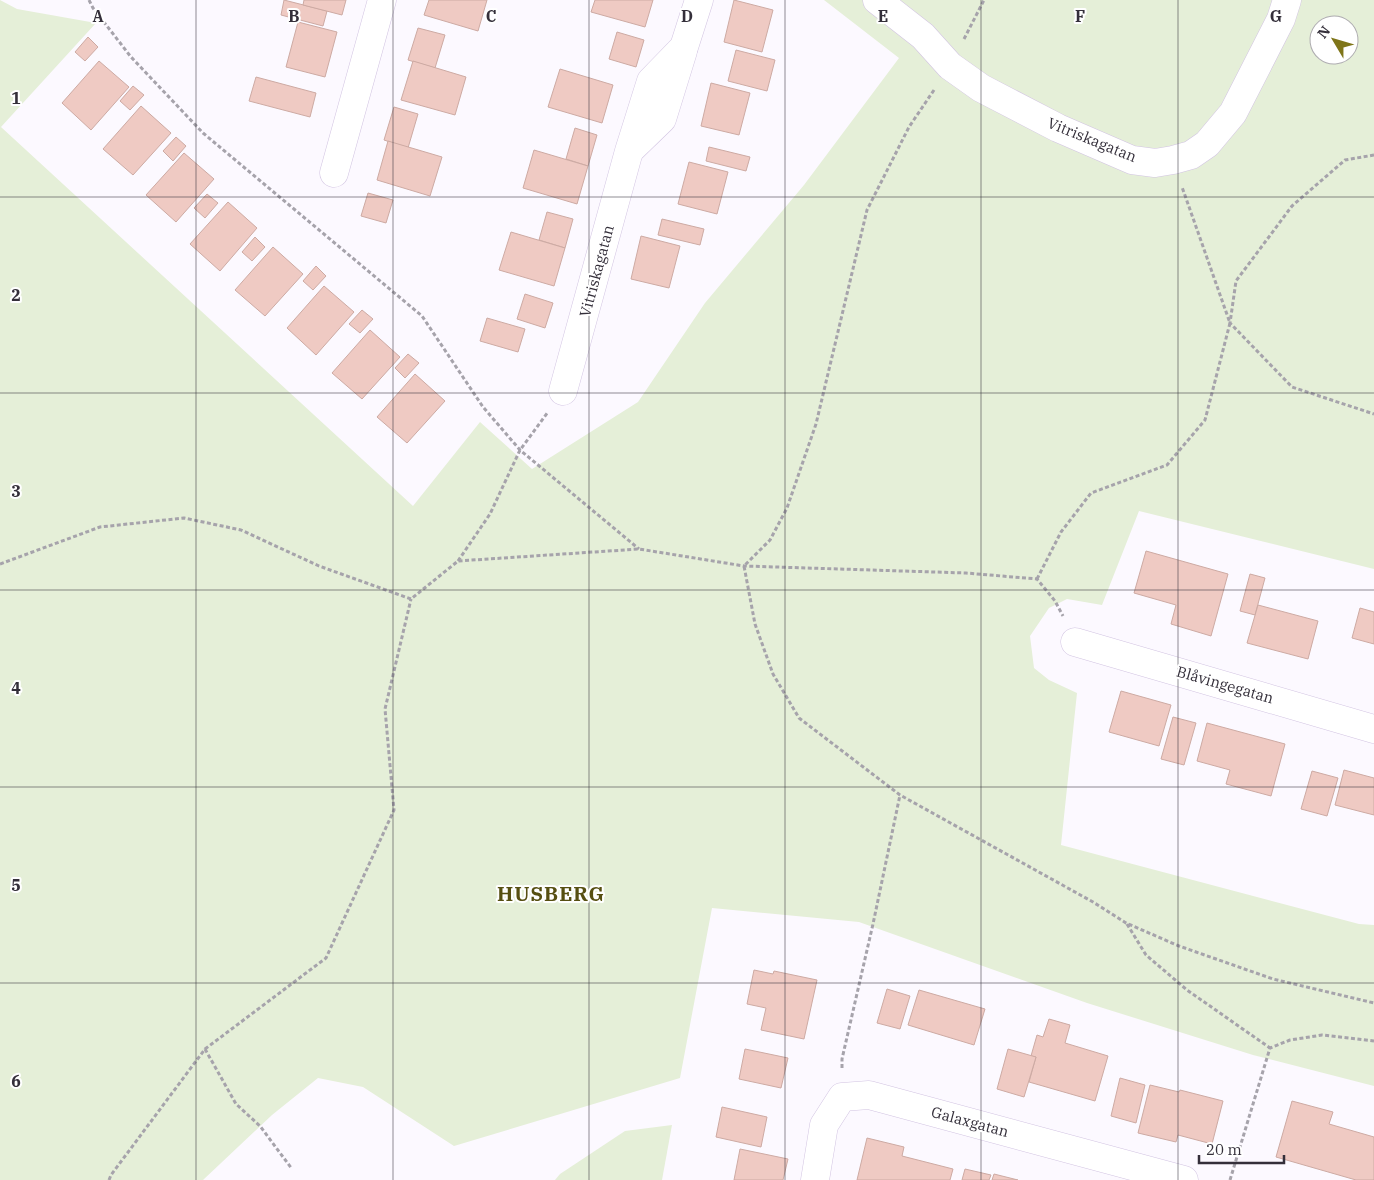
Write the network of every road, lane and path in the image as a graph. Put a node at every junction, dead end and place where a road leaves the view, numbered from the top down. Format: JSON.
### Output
{"nodes":[{"id":1,"x":89,"y":0,"type":"edge"},
{"id":2,"x":382,"y":0,"type":"edge"},
{"id":3,"x":699,"y":0,"type":"edge"},
{"id":4,"x":877,"y":0,"type":"edge"},
{"id":5,"x":984,"y":0,"type":"edge"},
{"id":6,"x":1288,"y":0,"type":"edge"},
{"id":7,"x":950,"y":66,"type":"junction"},
{"id":8,"x":1374,"y":155,"type":"edge"},
{"id":9,"x":1173,"y":160,"type":"junction"},
{"id":10,"x":334,"y":172,"type":"dead end"},
{"id":11,"x":1230,"y":323,"type":"junction"},
{"id":12,"x":563,"y":391,"type":"joint"},
{"id":13,"x":1374,"y":414,"type":"edge"},
{"id":14,"x":520,"y":450,"type":"junction"},
{"id":15,"x":639,"y":549,"type":"junction"},
{"id":16,"x":458,"y":561,"type":"junction"},
{"id":17,"x":0,"y":564,"type":"edge"},
{"id":18,"x":744,"y":566,"type":"junction"},
{"id":19,"x":1037,"y":579,"type":"junction"},
{"id":20,"x":410,"y":599,"type":"junction"},
{"id":21,"x":1075,"y":642,"type":"joint"},
{"id":22,"x":1374,"y":729,"type":"edge"},
{"id":23,"x":900,"y":795,"type":"junction"},
{"id":24,"x":1126,"y":923,"type":"junction"},
{"id":25,"x":1374,"y":1003,"type":"edge"},
{"id":26,"x":1374,"y":1041,"type":"edge"},
{"id":27,"x":1270,"y":1048,"type":"junction"},
{"id":28,"x":205,"y":1049,"type":"junction"},
{"id":29,"x":842,"y":1097,"type":"junction"},
{"id":30,"x":292,"y":1169,"type":"dead end"},
{"id":31,"x":109,"y":1180,"type":"edge"},
{"id":32,"x":815,"y":1180,"type":"edge"},
{"id":33,"x":1184,"y":1180,"type":"edge"},
{"id":34,"x":1230,"y":1180,"type":"edge"}],
"edges":[{"from":1,"to":14,"type":"path"},
{"from":2,"to":10,"type":"street"},
{"from":3,"to":12,"type":"street","name":"Vitriskagatan"},
{"from":4,"to":7,"type":"street","name":"Vitriskagatan"},
{"from":5,"to":7,"type":"path"},
{"from":6,"to":9,"type":"street","name":"Vitriskagatan"},
{"from":7,"to":9,"type":"street","name":"Vitriskagatan"},
{"from":7,"to":18,"type":"path"},
{"from":8,"to":11,"type":"path"},
{"from":9,"to":11,"type":"path"},
{"from":11,"to":13,"type":"path"},
{"from":11,"to":19,"type":"path"},
{"from":12,"to":14,"type":"path"},
{"from":14,"to":15,"type":"path"},
{"from":14,"to":16,"type":"path"},
{"from":15,"to":16,"type":"path"},
{"from":15,"to":18,"type":"path"},
{"from":16,"to":20,"type":"path"},
{"from":17,"to":20,"type":"path"},
{"from":18,"to":19,"type":"path"},
{"from":18,"to":23,"type":"path"},
{"from":19,"to":21,"type":"path"},
{"from":20,"to":28,"type":"path"},
{"from":21,"to":22,"type":"street","name":"Blåvingegatan"},
{"from":23,"to":24,"type":"path"},
{"from":23,"to":29,"type":"path"},
{"from":24,"to":25,"type":"path"},
{"from":24,"to":27,"type":"path"},
{"from":26,"to":27,"type":"path"},
{"from":27,"to":34,"type":"path"},
{"from":28,"to":30,"type":"path"},
{"from":28,"to":31,"type":"path"},
{"from":29,"to":32,"type":"street"},
{"from":29,"to":33,"type":"street","name":"Galaxgatan"}]}
